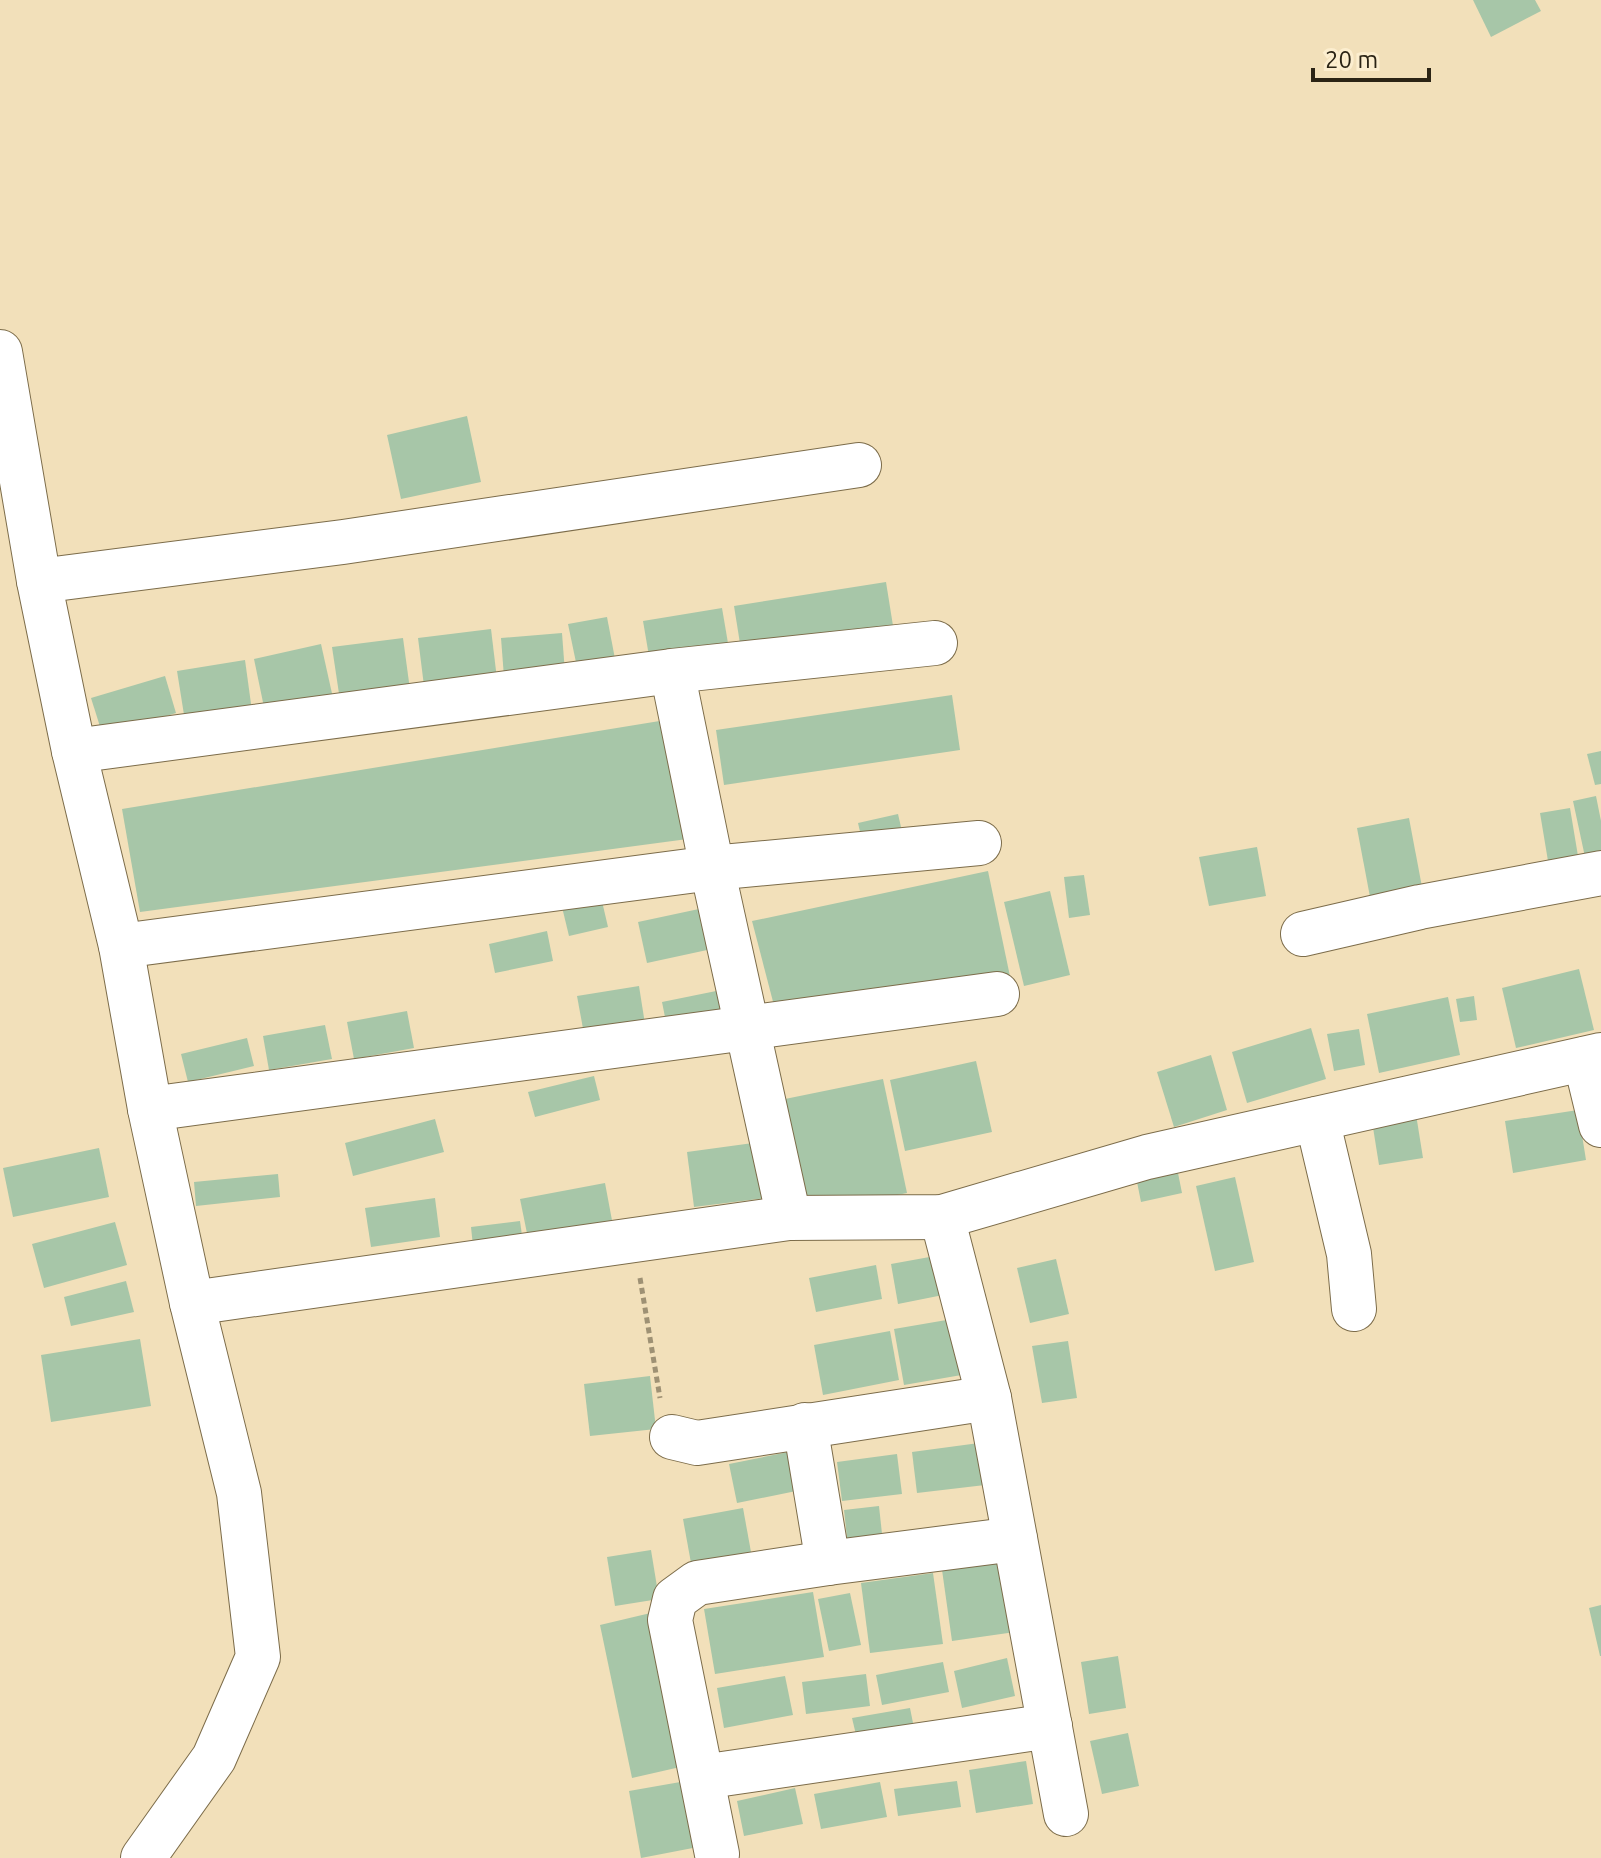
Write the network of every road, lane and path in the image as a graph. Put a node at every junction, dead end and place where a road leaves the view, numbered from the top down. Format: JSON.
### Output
{"nodes":[{"id":1,"x":0,"y":352,"type":"edge"},
{"id":2,"x":859,"y":465,"type":"dead end"},
{"id":3,"x":39,"y":581,"type":"junction"},
{"id":4,"x":935,"y":643,"type":"dead end"},
{"id":5,"x":672,"y":671,"type":"junction"},
{"id":6,"x":74,"y":751,"type":"junction"},
{"id":7,"x":979,"y":843,"type":"dead end"},
{"id":8,"x":712,"y":868,"type":"junction"},
{"id":9,"x":1601,"y":873,"type":"edge"},
{"id":10,"x":1303,"y":934,"type":"dead end"},
{"id":11,"x":121,"y":946,"type":"junction"},
{"id":12,"x":997,"y":994,"type":"dead end"},
{"id":13,"x":748,"y":1029,"type":"junction"},
{"id":14,"x":1593,"y":1057,"type":"edge"},
{"id":15,"x":150,"y":1109,"type":"junction"},
{"id":16,"x":1317,"y":1119,"type":"junction"},
{"id":17,"x":1601,"y":1125,"type":"edge"},
{"id":18,"x":942,"y":1217,"type":"junction"},
{"id":19,"x":789,"y":1218,"type":"junction"},
{"id":20,"x":634,"y":1240,"type":"junction"},
{"id":21,"x":192,"y":1303,"type":"junction"},
{"id":22,"x":1354,"y":1309,"type":"dead end"},
{"id":23,"x":989,"y":1398,"type":"junction"},
{"id":24,"x":805,"y":1425,"type":"junction"},
{"id":25,"x":672,"y":1437,"type":"joint"},
{"id":26,"x":1015,"y":1539,"type":"junction"},
{"id":27,"x":828,"y":1563,"type":"junction"},
{"id":28,"x":1050,"y":1726,"type":"junction"},
{"id":29,"x":702,"y":1777,"type":"junction"},
{"id":30,"x":1066,"y":1814,"type":"dead end"},
{"id":31,"x":717,"y":1854,"type":"dead end"},
{"id":32,"x":143,"y":1858,"type":"edge"}],
"edges":[{"from":1,"to":3,"type":"street"},
{"from":2,"to":3,"type":"street"},
{"from":3,"to":6,"type":"street"},
{"from":4,"to":5,"type":"street"},
{"from":5,"to":6,"type":"street"},
{"from":5,"to":8,"type":"street"},
{"from":6,"to":11,"type":"street"},
{"from":7,"to":8,"type":"street"},
{"from":8,"to":11,"type":"street"},
{"from":8,"to":13,"type":"street"},
{"from":9,"to":10,"type":"street"},
{"from":11,"to":15,"type":"street"},
{"from":12,"to":13,"type":"street"},
{"from":13,"to":15,"type":"street"},
{"from":13,"to":19,"type":"street"},
{"from":14,"to":16,"type":"street"},
{"from":14,"to":17,"type":"street"},
{"from":15,"to":21,"type":"street"},
{"from":16,"to":18,"type":"street"},
{"from":16,"to":22,"type":"street"},
{"from":18,"to":19,"type":"street"},
{"from":18,"to":23,"type":"street"},
{"from":19,"to":20,"type":"street"},
{"from":20,"to":21,"type":"street"},
{"from":20,"to":25,"type":"path"},
{"from":21,"to":32,"type":"street"},
{"from":23,"to":24,"type":"street"},
{"from":23,"to":26,"type":"street"},
{"from":24,"to":25,"type":"street"},
{"from":24,"to":27,"type":"street"},
{"from":26,"to":27,"type":"street"},
{"from":26,"to":28,"type":"street"},
{"from":27,"to":29,"type":"street"},
{"from":28,"to":29,"type":"street"},
{"from":28,"to":30,"type":"street"},
{"from":29,"to":31,"type":"street"}]}
